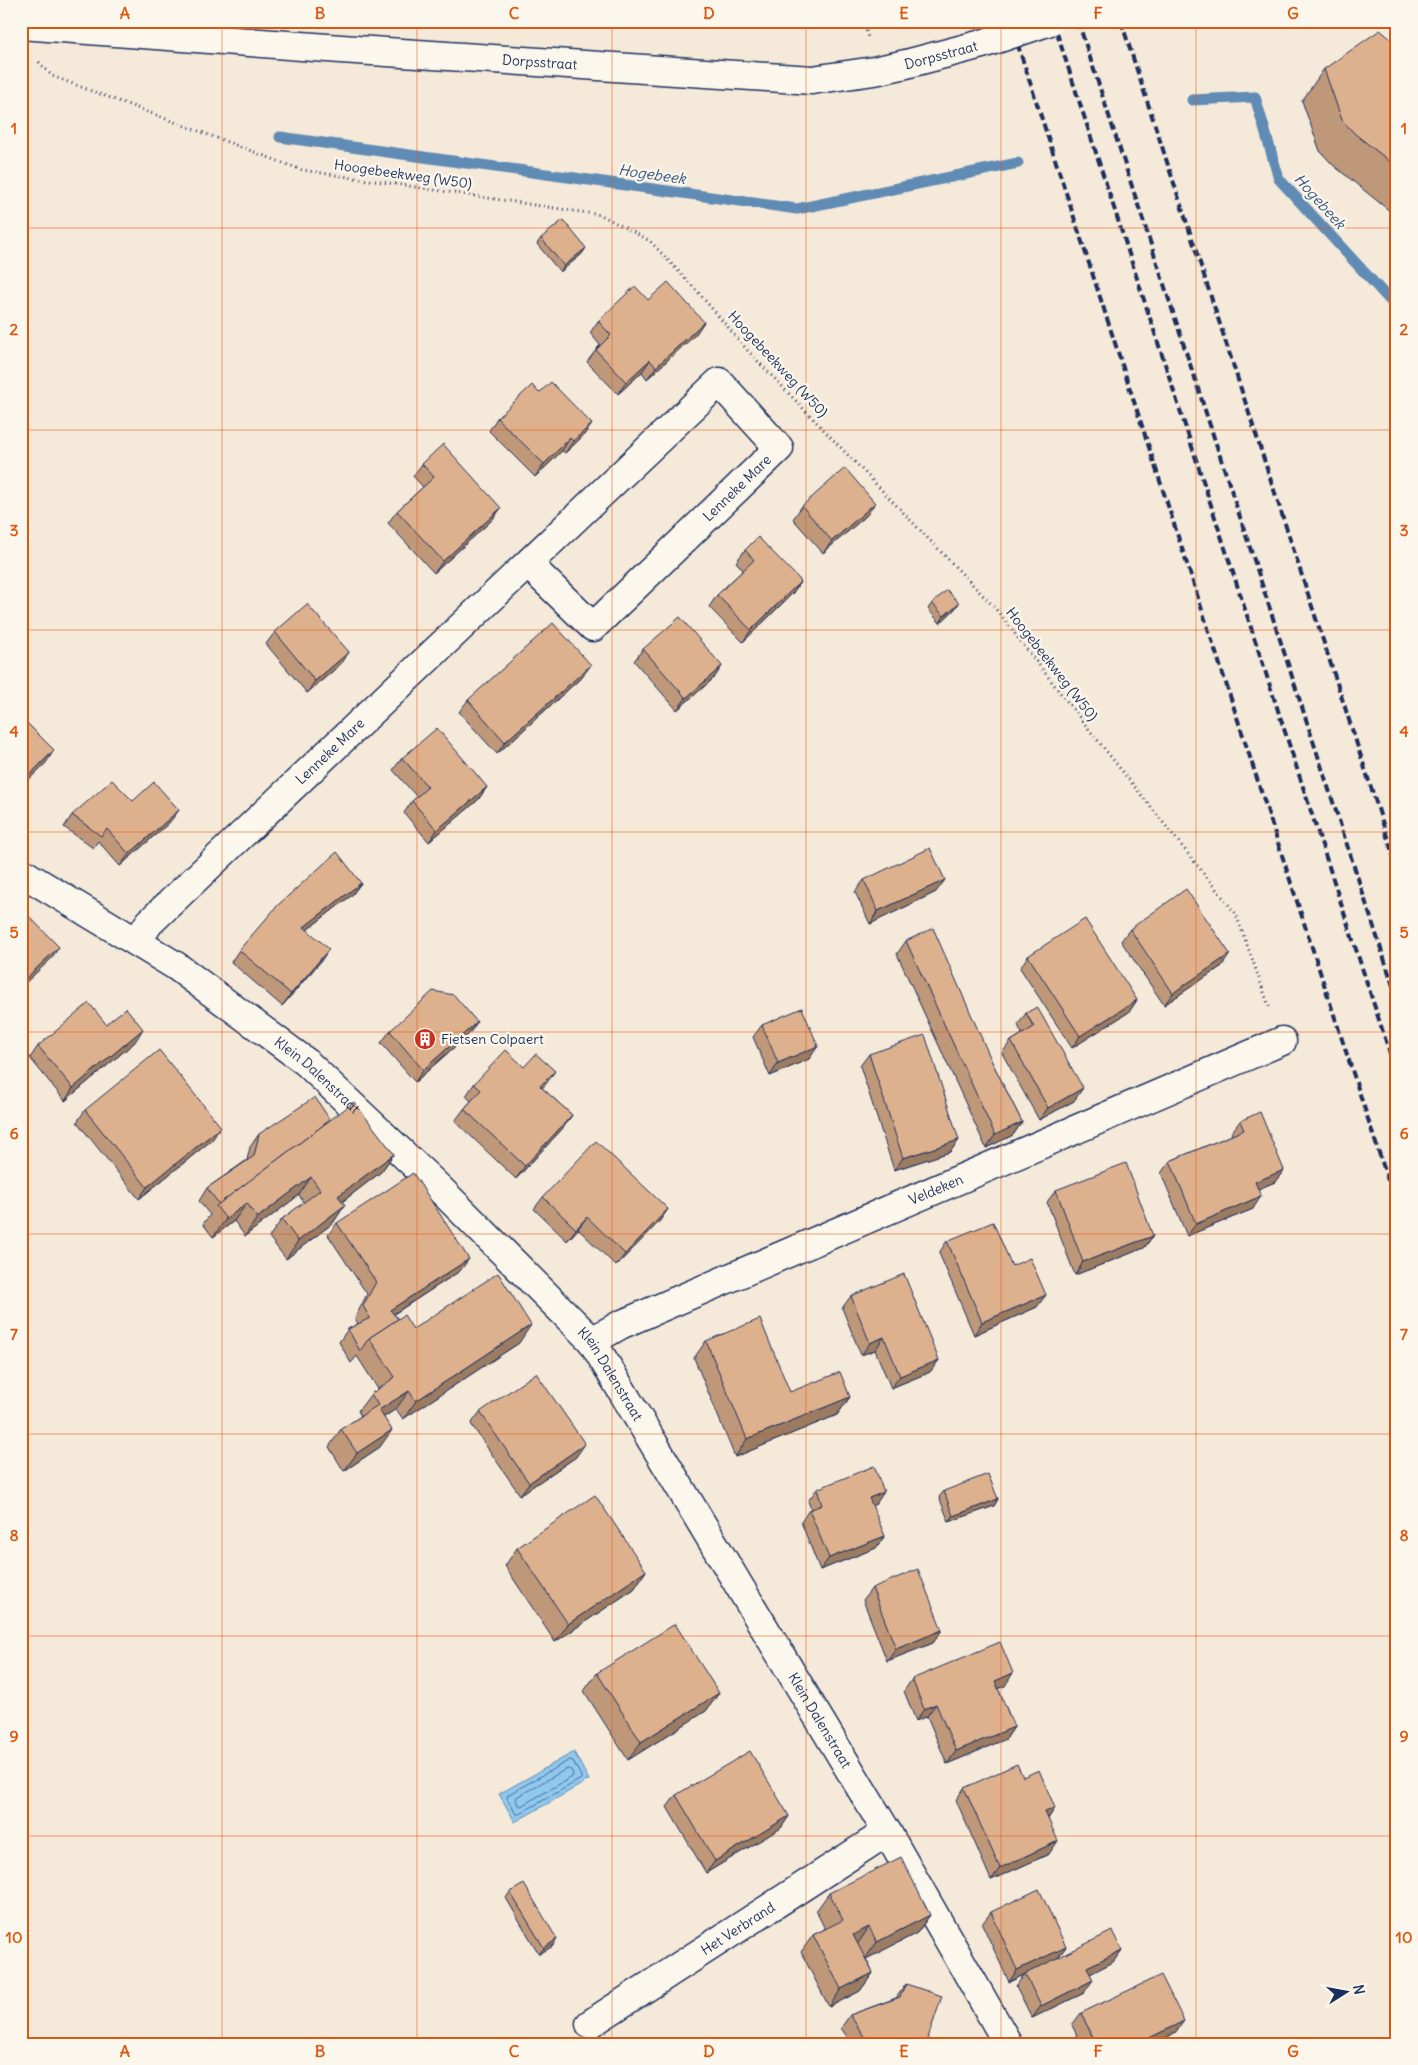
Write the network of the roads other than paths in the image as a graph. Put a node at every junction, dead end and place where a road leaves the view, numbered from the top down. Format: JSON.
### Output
{"nodes":[{"id":1,"x":1050,"y":21,"type":"edge"},
{"id":2,"x":21,"y":25,"type":"edge"},
{"id":3,"x":528,"y":564,"type":"junction"},
{"id":4,"x":21,"y":872,"type":"edge"},
{"id":5,"x":137,"y":942,"type":"junction"},
{"id":6,"x":1282,"y":1041,"type":"road end"},
{"id":7,"x":592,"y":1341,"type":"junction"},
{"id":8,"x":887,"y":1832,"type":"junction"},
{"id":9,"x":590,"y":2024,"type":"dead end"},
{"id":10,"x":1008,"y":2044,"type":"edge"}],
"edges":[{"from":1,"to":2,"type":"street","name":"Dorpsstraat","bridge":true},
{"from":3,"to":3,"type":"street","name":"Lenneke Mare"},
{"from":3,"to":5,"type":"street","name":"Lenneke Mare"},
{"from":4,"to":5,"type":"street","name":"Klein Dalenstraat"},
{"from":5,"to":7,"type":"street","name":"Klein Dalenstraat"},
{"from":6,"to":7,"type":"street","name":"Veldeken"},
{"from":7,"to":8,"type":"street","name":"Klein Dalenstraat"},
{"from":8,"to":9,"type":"street","name":"Het Verbrand"},
{"from":8,"to":10,"type":"street","name":"Klein Dalenstraat"}]}
